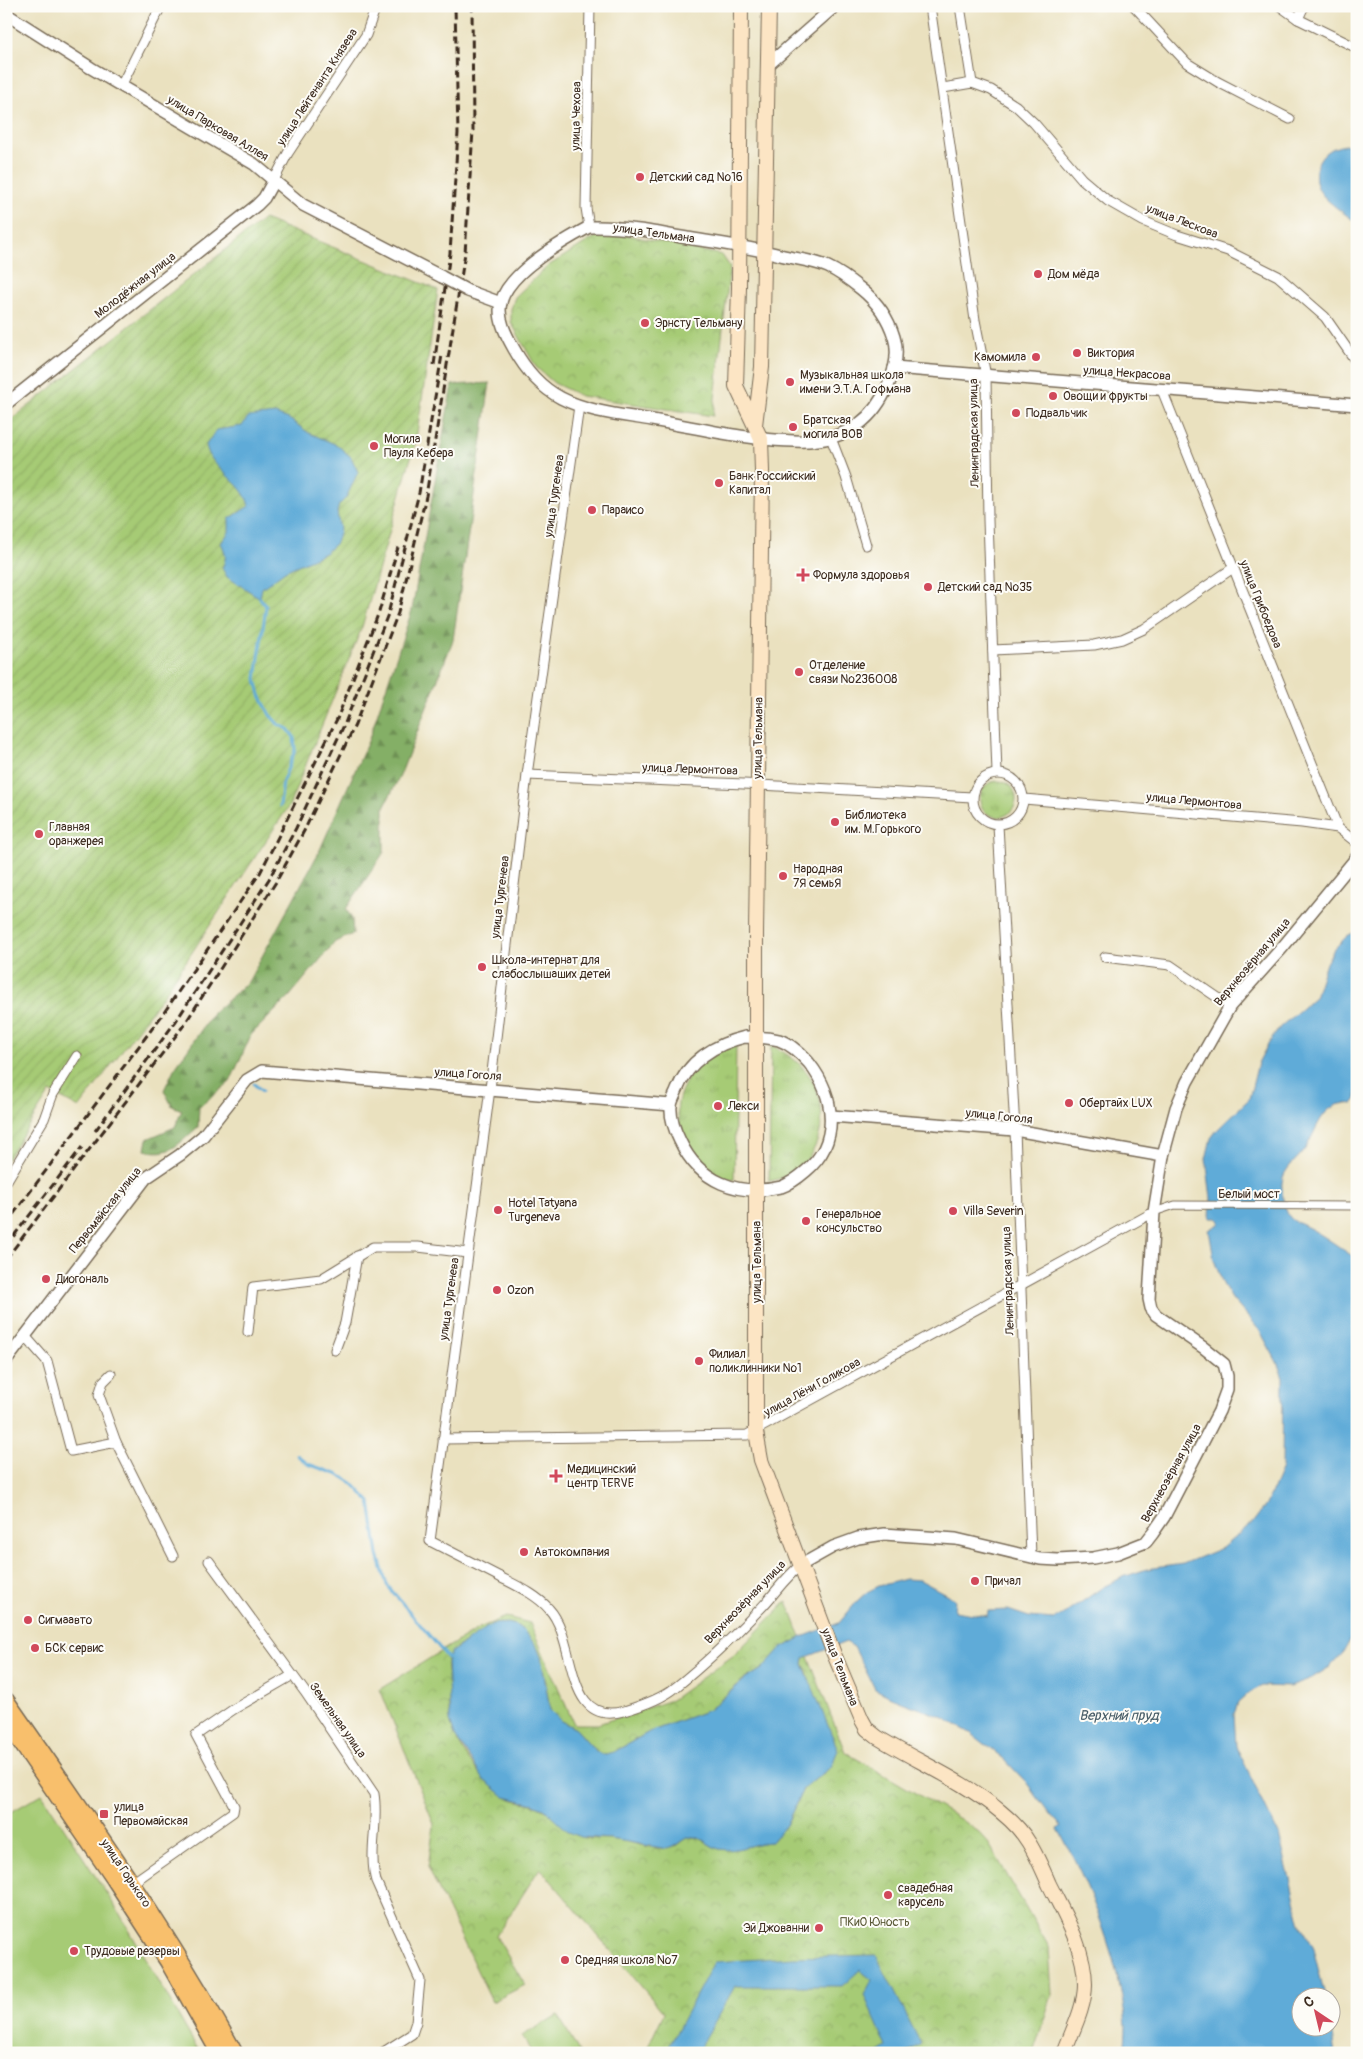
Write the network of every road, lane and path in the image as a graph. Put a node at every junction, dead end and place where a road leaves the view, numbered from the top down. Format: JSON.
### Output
{"nodes":[{"id":1,"x":161,"y":6,"type":"edge"},
{"id":2,"x":376,"y":6,"type":"edge"},
{"id":3,"x":590,"y":6,"type":"edge"},
{"id":4,"x":740,"y":6,"type":"edge"},
{"id":5,"x":769,"y":6,"type":"edge"},
{"id":6,"x":835,"y":6,"type":"edge"},
{"id":7,"x":930,"y":6,"type":"edge"},
{"id":8,"x":960,"y":6,"type":"edge"},
{"id":9,"x":1134,"y":6,"type":"edge"},
{"id":10,"x":1280,"y":6,"type":"edge"},
{"id":11,"x":1304,"y":6,"type":"edge"},
{"id":12,"x":6,"y":14,"type":"edge"},
{"id":13,"x":1298,"y":19,"type":"junction"},
{"id":14,"x":1357,"y":48,"type":"edge"},
{"id":15,"x":768,"y":65,"type":"junction"},
{"id":16,"x":972,"y":83,"type":"junction"},
{"id":17,"x":121,"y":86,"type":"junction"},
{"id":18,"x":943,"y":88,"type":"junction"},
{"id":19,"x":1290,"y":118,"type":"dead end"},
{"id":20,"x":274,"y":180,"type":"junction"},
{"id":21,"x":589,"y":227,"type":"junction"},
{"id":22,"x":740,"y":246,"type":"junction"},
{"id":23,"x":764,"y":250,"type":"junction"},
{"id":24,"x":501,"y":303,"type":"junction"},
{"id":25,"x":1357,"y":363,"type":"edge"},
{"id":26,"x":894,"y":368,"type":"junction"},
{"id":27,"x":986,"y":376,"type":"junction"},
{"id":28,"x":1162,"y":390,"type":"junction"},
{"id":29,"x":6,"y":404,"type":"edge"},
{"id":30,"x":1357,"y":405,"type":"edge"},
{"id":31,"x":579,"y":406,"type":"junction"},
{"id":32,"x":755,"y":425,"type":"junction"},
{"id":33,"x":831,"y":438,"type":"junction"},
{"id":34,"x":761,"y":439,"type":"junction"},
{"id":35,"x":866,"y":545,"type":"dead end"},
{"id":36,"x":1233,"y":568,"type":"junction"},
{"id":37,"x":993,"y":650,"type":"junction"},
{"id":38,"x":997,"y":773,"type":"junction"},
{"id":39,"x":527,"y":775,"type":"junction"},
{"id":40,"x":758,"y":785,"type":"junction"},
{"id":41,"x":972,"y":798,"type":"junction"},
{"id":42,"x":1024,"y":799,"type":"junction"},
{"id":43,"x":998,"y":825,"type":"junction"},
{"id":44,"x":1338,"y":828,"type":"junction"},
{"id":45,"x":1357,"y":843,"type":"edge"},
{"id":46,"x":1357,"y":857,"type":"edge"},
{"id":47,"x":1105,"y":957,"type":"dead end"},
{"id":48,"x":1230,"y":1006,"type":"junction"},
{"id":49,"x":756,"y":1037,"type":"junction"},
{"id":50,"x":77,"y":1056,"type":"dead end"},
{"id":51,"x":262,"y":1070,"type":"joint"},
{"id":52,"x":490,"y":1089,"type":"junction"},
{"id":53,"x":671,"y":1105,"type":"junction"},
{"id":54,"x":831,"y":1116,"type":"junction"},
{"id":55,"x":1015,"y":1130,"type":"junction"},
{"id":56,"x":1163,"y":1156,"type":"junction"},
{"id":57,"x":6,"y":1182,"type":"edge"},
{"id":58,"x":756,"y":1190,"type":"junction"},
{"id":59,"x":1357,"y":1206,"type":"edge"},
{"id":60,"x":1154,"y":1212,"type":"junction"},
{"id":61,"x":468,"y":1254,"type":"junction"},
{"id":62,"x":358,"y":1256,"type":"junction"},
{"id":63,"x":1021,"y":1286,"type":"junction"},
{"id":64,"x":248,"y":1332,"type":"dead end"},
{"id":65,"x":25,"y":1336,"type":"junction"},
{"id":66,"x":335,"y":1350,"type":"dead end"},
{"id":67,"x":6,"y":1361,"type":"edge"},
{"id":68,"x":111,"y":1374,"type":"dead end"},
{"id":69,"x":756,"y":1432,"type":"junction"},
{"id":70,"x":443,"y":1439,"type":"junction"},
{"id":71,"x":116,"y":1442,"type":"junction"},
{"id":72,"x":430,"y":1541,"type":"joint"},
{"id":73,"x":173,"y":1556,"type":"dead end"},
{"id":74,"x":1031,"y":1556,"type":"junction"},
{"id":75,"x":209,"y":1561,"type":"dead end"},
{"id":76,"x":801,"y":1565,"type":"junction"},
{"id":77,"x":291,"y":1676,"type":"junction"},
{"id":78,"x":6,"y":1700,"type":"edge"},
{"id":79,"x":6,"y":1721,"type":"edge"},
{"id":80,"x":127,"y":1887,"type":"junction"},
{"id":81,"x":218,"y":2053,"type":"edge"},
{"id":82,"x":235,"y":2053,"type":"edge"},
{"id":83,"x":382,"y":2053,"type":"edge"},
{"id":84,"x":1064,"y":2053,"type":"edge"}],
"edges":[{"from":1,"to":17,"type":"street"},
{"from":2,"to":20,"type":"street","name":"улица Лейтенанта Князева"},
{"from":3,"to":21,"type":"street","name":"улица Чехова"},
{"from":4,"to":22,"type":"main road","name":"улица Тельмана"},
{"from":5,"to":15,"type":"main road"},
{"from":6,"to":15,"type":"street"},
{"from":7,"to":18,"type":"street","name":"Ленинградская улица"},
{"from":8,"to":16,"type":"street"},
{"from":9,"to":19,"type":"street"},
{"from":10,"to":13,"type":"street"},
{"from":11,"to":13,"type":"street"},
{"from":12,"to":17,"type":"street","name":"улица Парковая Аллея"},
{"from":13,"to":14,"type":"street"},
{"from":15,"to":23,"type":"main road"},
{"from":16,"to":18,"type":"street"},
{"from":16,"to":25,"type":"street","name":"улица Лескова"},
{"from":17,"to":20,"type":"street","name":"улица Парковая Аллея"},
{"from":18,"to":27,"type":"street","name":"Ленинградская улица"},
{"from":20,"to":24,"type":"street","name":"улица Парковая Аллея","bridge":true},
{"from":20,"to":29,"type":"street","name":"Молодёжная улица"},
{"from":21,"to":22,"type":"street","name":"улица Тельмана"},
{"from":21,"to":24,"type":"street"},
{"from":22,"to":23,"type":"street","name":"улица Тельмана"},
{"from":22,"to":32,"type":"main road","name":"улица Тельмана"},
{"from":23,"to":26,"type":"street","name":"улица Тельмана"},
{"from":23,"to":32,"type":"main road"},
{"from":24,"to":31,"type":"street","name":"улица Тельмана"},
{"from":26,"to":27,"type":"street","name":"улица Некрасова"},
{"from":26,"to":33,"type":"street","name":"улица Тельмана"},
{"from":27,"to":28,"type":"street","name":"улица Некрасова"},
{"from":27,"to":37,"type":"street","name":"Ленинградская улица"},
{"from":28,"to":30,"type":"street","name":"улица Некрасова"},
{"from":28,"to":36,"type":"street","name":"улица Грибоедова"},
{"from":31,"to":34,"type":"street","name":"улица Тельмана"},
{"from":31,"to":39,"type":"street","name":"улица Тургенева"},
{"from":32,"to":34,"type":"main road","name":"улица Тельмана"},
{"from":33,"to":34,"type":"street","name":"улица Тельмана"},
{"from":33,"to":35,"type":"street"},
{"from":34,"to":40,"type":"main road","name":"улица Тельмана"},
{"from":36,"to":37,"type":"street"},
{"from":36,"to":44,"type":"street","name":"улица Грибоедова"},
{"from":37,"to":38,"type":"street","name":"Ленинградская улица"},
{"from":38,"to":41,"type":"street"},
{"from":38,"to":42,"type":"street"},
{"from":39,"to":40,"type":"street","name":"улица Лермонтова"},
{"from":39,"to":52,"type":"street","name":"улица Тургенева"},
{"from":40,"to":41,"type":"street","name":"улица Лермонтова"},
{"from":40,"to":49,"type":"main road","name":"улица Тельмана"},
{"from":41,"to":43,"type":"street"},
{"from":42,"to":43,"type":"street"},
{"from":42,"to":44,"type":"street","name":"улица Лермонтова"},
{"from":43,"to":55,"type":"street","name":"Ленинградская улица"},
{"from":44,"to":45,"type":"street"},
{"from":46,"to":48,"type":"street","name":"Верхнеозёрная улица"},
{"from":47,"to":48,"type":"street"},
{"from":48,"to":56,"type":"street","name":"Верхнеозёрная улица"},
{"from":49,"to":53,"type":"street"},
{"from":49,"to":54,"type":"street"},
{"from":49,"to":58,"type":"main road","name":"улица Тельмана"},
{"from":50,"to":57,"type":"street"},
{"from":51,"to":52,"type":"street","name":"улица Гоголя"},
{"from":51,"to":65,"type":"street","name":"Первомайская улица"},
{"from":52,"to":53,"type":"street","name":"улица Гоголя"},
{"from":52,"to":61,"type":"street","name":"улица Тургенева"},
{"from":53,"to":58,"type":"street"},
{"from":54,"to":55,"type":"street","name":"улица Гоголя"},
{"from":54,"to":58,"type":"street"},
{"from":55,"to":56,"type":"street","name":"улица Гоголя"},
{"from":55,"to":63,"type":"street","name":"Ленинградская улица"},
{"from":56,"to":60,"type":"street","name":"Верхнеозёрная улица"},
{"from":58,"to":69,"type":"main road","name":"улица Тельмана"},
{"from":59,"to":60,"type":"street","name":"Белый мост"},
{"from":60,"to":63,"type":"street","name":"улица Лёни Голикова"},
{"from":60,"to":74,"type":"street","name":"Верхнеозёрная улица"},
{"from":61,"to":62,"type":"street"},
{"from":61,"to":70,"type":"street","name":"улица Тургенева"},
{"from":62,"to":64,"type":"street"},
{"from":62,"to":66,"type":"street"},
{"from":63,"to":69,"type":"street","name":"улица Лёни Голикова"},
{"from":63,"to":74,"type":"street","name":"Ленинградская улица"},
{"from":65,"to":67,"type":"street","name":"Первомайская улица"},
{"from":65,"to":71,"type":"street"},
{"from":68,"to":71,"type":"street"},
{"from":69,"to":70,"type":"street","name":"улица Лёни Голикова"},
{"from":69,"to":76,"type":"main road","name":"улица Тельмана"},
{"from":70,"to":72,"type":"street","name":"улица Тургенева"},
{"from":71,"to":73,"type":"street"},
{"from":72,"to":76,"type":"street","name":"Верхнеозёрная улица"},
{"from":74,"to":76,"type":"street","name":"Верхнеозёрная улица"},
{"from":75,"to":77,"type":"street"},
{"from":76,"to":84,"type":"main road","name":"улица Тельмана"},
{"from":77,"to":80,"type":"street"},
{"from":77,"to":83,"type":"street","name":"Земельная улица"},
{"from":78,"to":80,"type":"main road","name":"улица Горького"},
{"from":79,"to":80,"type":"main road","name":"улица Горького"},
{"from":80,"to":81,"type":"main road","name":"улица Горького"},
{"from":80,"to":82,"type":"main road","name":"улица Горького"}]}
